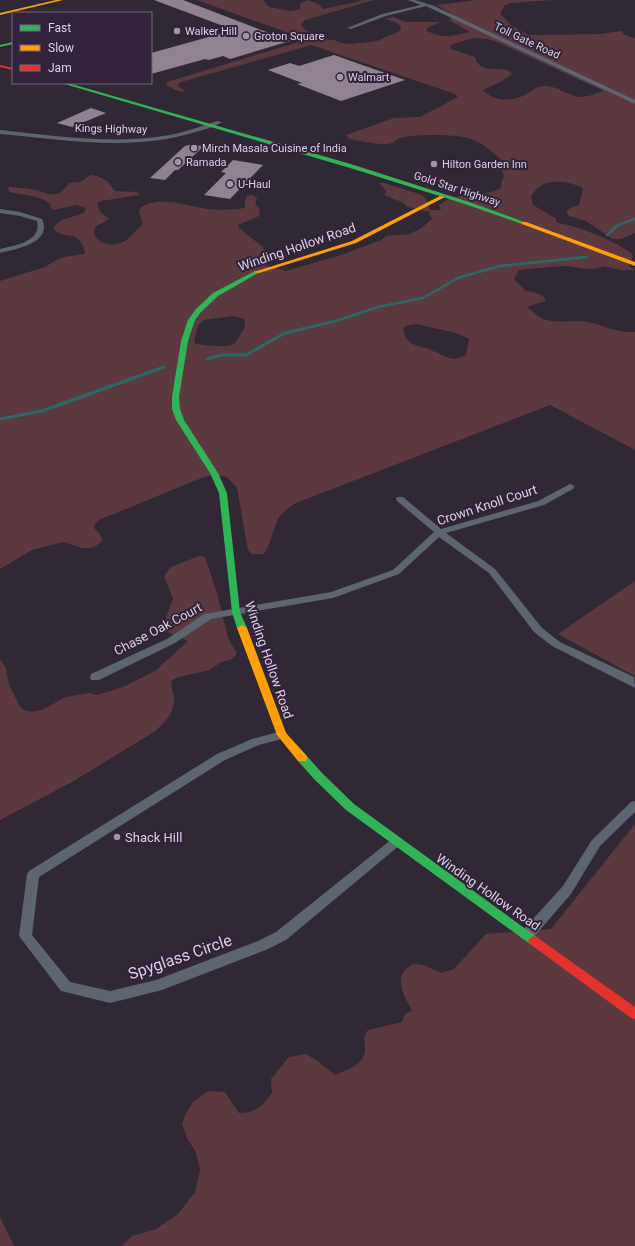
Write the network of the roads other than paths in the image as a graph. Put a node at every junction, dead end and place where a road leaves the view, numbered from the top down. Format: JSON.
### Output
{"nodes":[{"id":1,"x":51,"y":0,"type":"edge"},
{"id":2,"x":61,"y":0,"type":"edge"},
{"id":3,"x":410,"y":0,"type":"edge"},
{"id":4,"x":426,"y":5,"type":"junction"},
{"id":5,"x":0,"y":12,"type":"edge"},
{"id":6,"x":12,"y":18,"type":"edge"},
{"id":7,"x":349,"y":28,"type":"dead end"},
{"id":8,"x":12,"y":44,"type":"edge"},
{"id":9,"x":0,"y":46,"type":"edge"},
{"id":10,"x":0,"y":60,"type":"edge"},
{"id":11,"x":12,"y":63,"type":"edge"},
{"id":12,"x":0,"y":66,"type":"edge"},
{"id":13,"x":0,"y":70,"type":"edge"},
{"id":14,"x":12,"y":70,"type":"edge"},
{"id":15,"x":12,"y":70,"type":"edge"},
{"id":16,"x":66,"y":84,"type":"edge"},
{"id":17,"x":89,"y":84,"type":"edge"},
{"id":18,"x":635,"y":102,"type":"edge"},
{"id":19,"x":219,"y":122,"type":"junction"},
{"id":20,"x":209,"y":126,"type":"junction"},
{"id":21,"x":0,"y":132,"type":"edge"},
{"id":22,"x":270,"y":141,"type":"junction"},
{"id":23,"x":442,"y":197,"type":"junction"},
{"id":24,"x":0,"y":211,"type":"edge"},
{"id":25,"x":0,"y":251,"type":"edge"},
{"id":26,"x":635,"y":264,"type":"edge"},
{"id":27,"x":570,"y":487,"type":"dead end"},
{"id":28,"x":400,"y":499,"type":"dead end"},
{"id":29,"x":439,"y":532,"type":"junction"},
{"id":30,"x":236,"y":612,"type":"junction"},
{"id":31,"x":95,"y":677,"type":"dead end"},
{"id":32,"x":635,"y":684,"type":"edge"},
{"id":33,"x":282,"y":735,"type":"junction"},
{"id":34,"x":635,"y":805,"type":"edge"},
{"id":35,"x":396,"y":842,"type":"junction"},
{"id":36,"x":527,"y":936,"type":"junction"},
{"id":37,"x":635,"y":1014,"type":"edge"}],
"edges":[{"from":1,"to":5,"type":"main road"},
{"from":2,"to":5,"type":"main road"},
{"from":3,"to":4,"type":"street","name":"Toll Gate Road"},
{"from":4,"to":7,"type":"street"},
{"from":4,"to":18,"type":"street","name":"Toll Gate Road"},
{"from":5,"to":6,"type":"main road"},
{"from":8,"to":9,"type":"main road"},
{"from":10,"to":11,"type":"main road"},
{"from":12,"to":14,"type":"main road"},
{"from":13,"to":15,"type":"main road"},
{"from":16,"to":20,"type":"main road","name":"Gold Star Highway"},
{"from":17,"to":19,"type":"main road","name":"Gold Star Highway"},
{"from":19,"to":20,"type":"street","name":"Kings Highway"},
{"from":19,"to":22,"type":"main road","name":"Gold Star Highway"},
{"from":20,"to":21,"type":"street","name":"Kings Highway"},
{"from":20,"to":22,"type":"main road","name":"Gold Star Highway"},
{"from":22,"to":23,"type":"main road","name":"Gold Star Highway"},
{"from":23,"to":26,"type":"main road","name":"Gold Star Highway"},
{"from":23,"to":30,"type":"main road","name":"Winding Hollow Road"},
{"from":24,"to":25,"type":"street"},
{"from":27,"to":29,"type":"street","name":"Crown Knoll Court"},
{"from":28,"to":29,"type":"street"},
{"from":29,"to":30,"type":"street","name":"Crown Knoll Court"},
{"from":29,"to":32,"type":"street"},
{"from":30,"to":31,"type":"street","name":"Chase Oak Court"},
{"from":30,"to":33,"type":"main road","name":"Winding Hollow Road"},
{"from":33,"to":35,"type":"main road","name":"Winding Hollow Road"},
{"from":33,"to":35,"type":"street","name":"Spyglass Circle"},
{"from":34,"to":36,"type":"street"},
{"from":35,"to":36,"type":"main road","name":"Winding Hollow Road"},
{"from":36,"to":37,"type":"main road","name":"Winding Hollow Road"}]}
